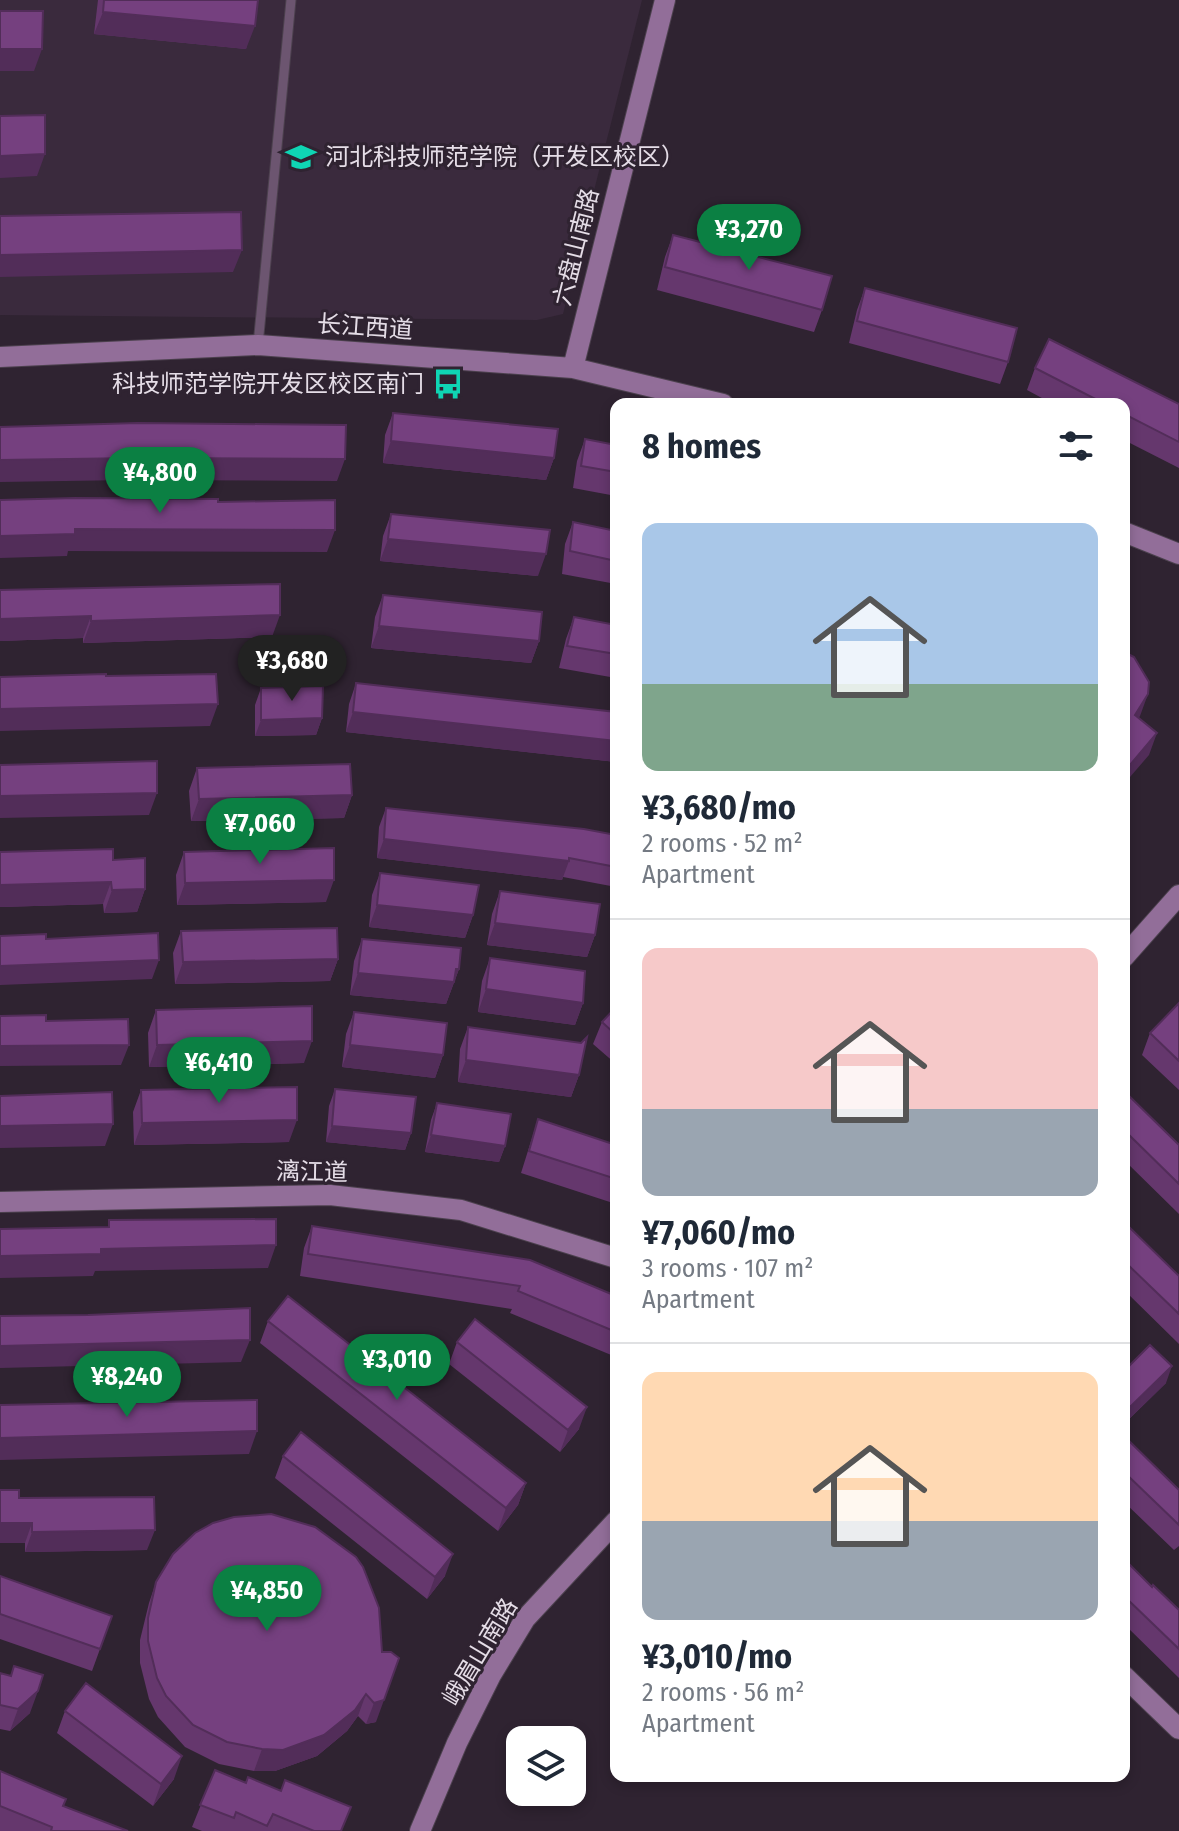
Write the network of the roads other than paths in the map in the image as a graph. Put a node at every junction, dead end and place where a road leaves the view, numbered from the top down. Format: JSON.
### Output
{"nodes":[{"id":1,"x":291,"y":0,"type":"edge"},
{"id":2,"x":665,"y":0,"type":"edge"},
{"id":3,"x":258,"y":345,"type":"junction"},
{"id":4,"x":0,"y":357,"type":"edge"},
{"id":5,"x":573,"y":368,"type":"junction"},
{"id":6,"x":698,"y":398,"type":"edge"},
{"id":7,"x":1130,"y":534,"type":"edge"},
{"id":8,"x":1179,"y":554,"type":"edge"},
{"id":9,"x":1179,"y":895,"type":"edge"},
{"id":10,"x":1130,"y":950,"type":"edge"},
{"id":11,"x":0,"y":1202,"type":"edge"},
{"id":12,"x":610,"y":1256,"type":"edge"},
{"id":13,"x":610,"y":1527,"type":"edge"},
{"id":14,"x":1130,"y":1682,"type":"edge"},
{"id":15,"x":1179,"y":1729,"type":"edge"},
{"id":16,"x":420,"y":1831,"type":"edge"}],
"edges":[{"from":1,"to":3,"type":"lane"},
{"from":2,"to":5,"type":"street","name":"六盘山南路"},
{"from":3,"to":4,"type":"street","name":"长江西道"},
{"from":3,"to":5,"type":"street","name":"长江西道"},
{"from":5,"to":6,"type":"street","name":"长江西道"},
{"from":7,"to":8,"type":"street"},
{"from":9,"to":10,"type":"street"},
{"from":11,"to":12,"type":"street","name":"漓江道"},
{"from":13,"to":16,"type":"street","name":"峨眉山南路"},
{"from":14,"to":15,"type":"street"}]}
